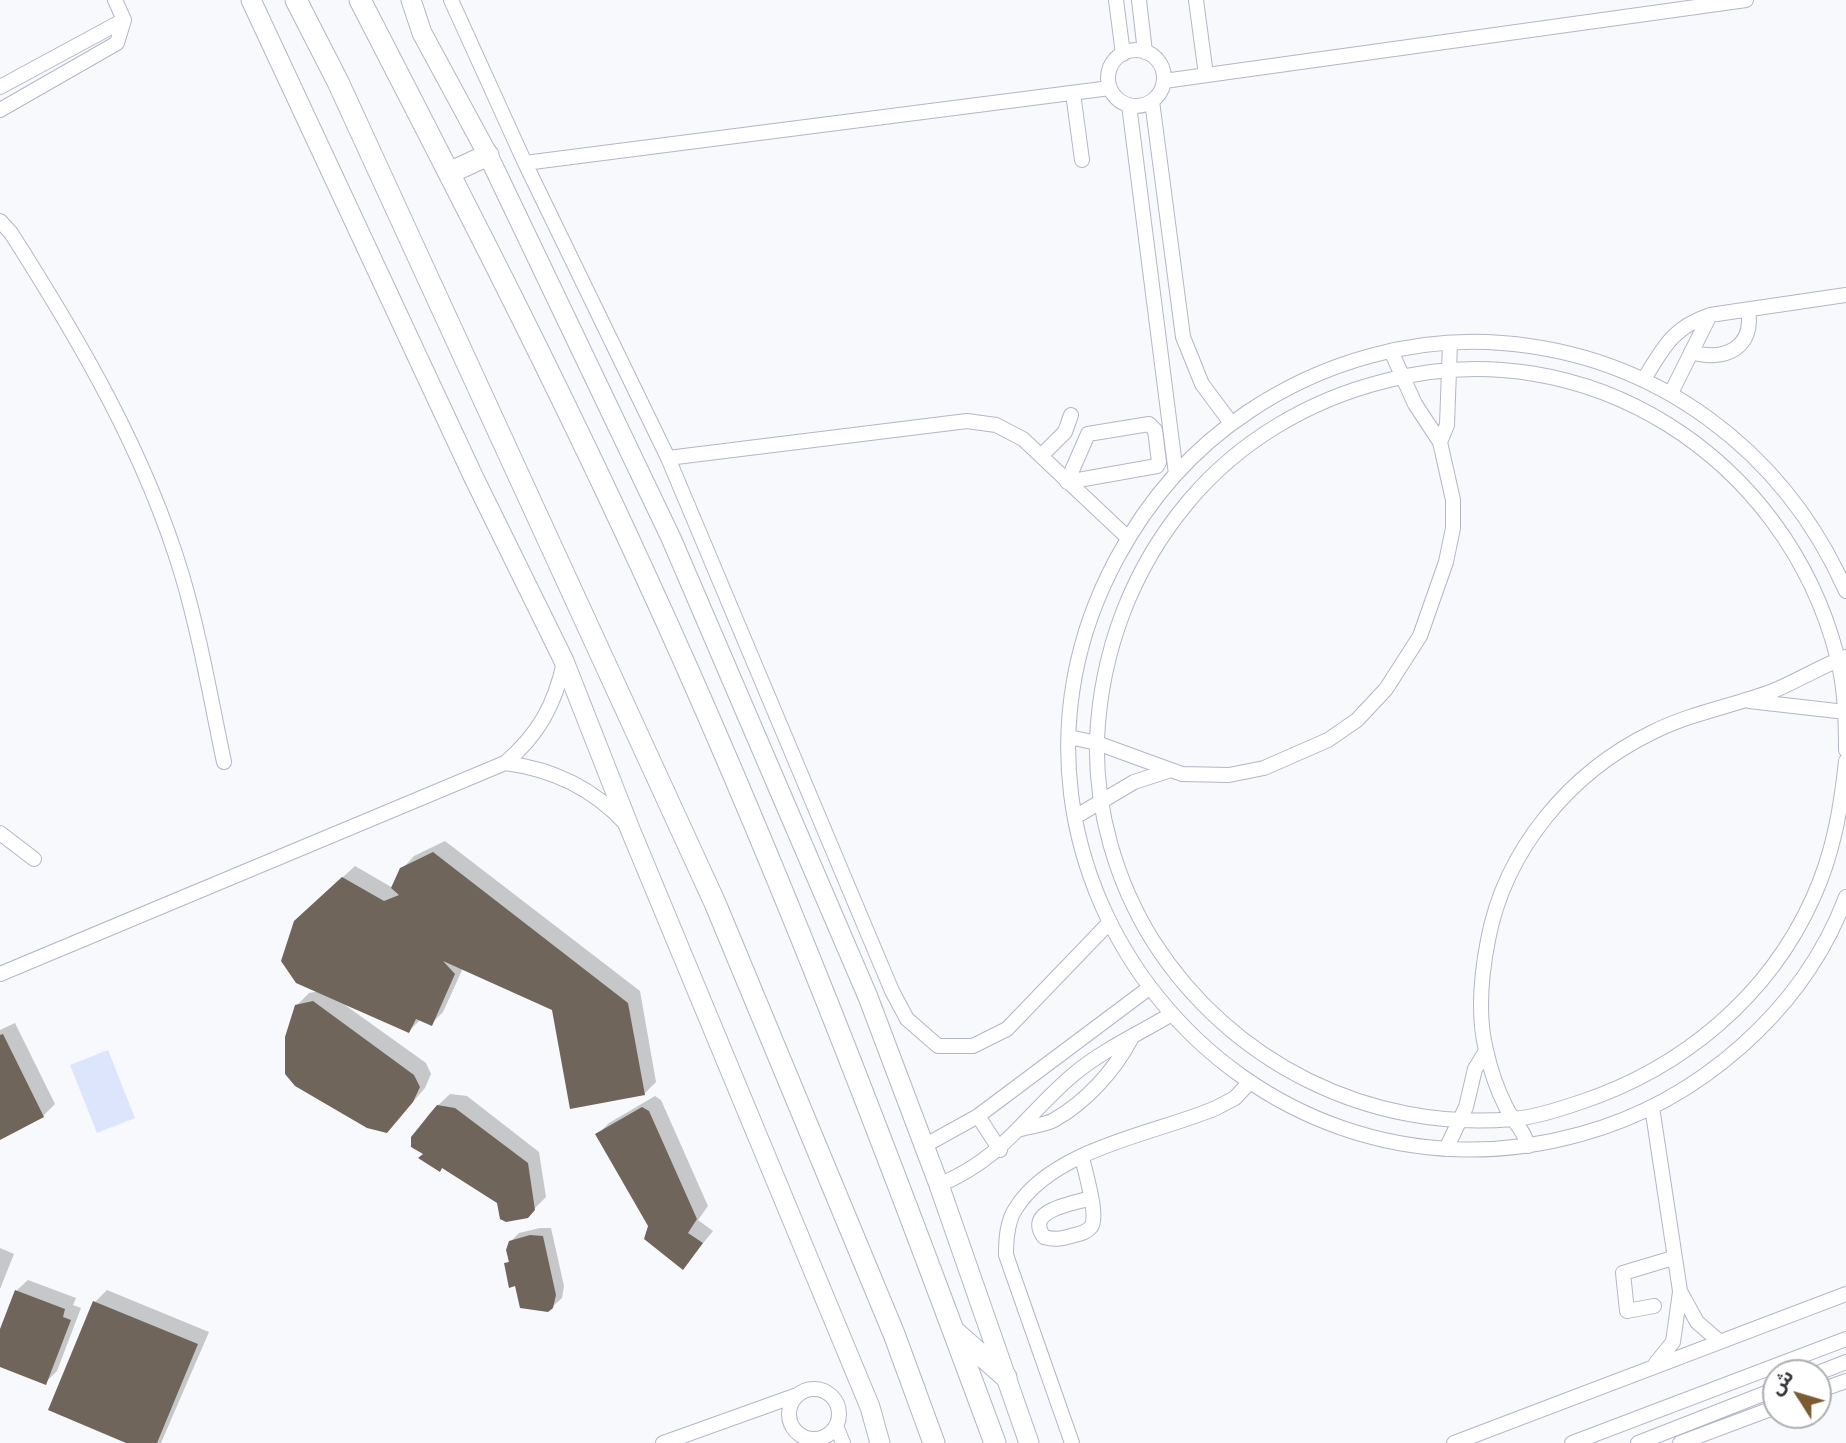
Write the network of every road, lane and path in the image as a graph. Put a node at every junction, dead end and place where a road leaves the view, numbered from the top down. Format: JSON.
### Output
{"nodes":[{"id":1,"x":115,"y":0,"type":"edge"},
{"id":2,"x":251,"y":0,"type":"edge"},
{"id":3,"x":296,"y":0,"type":"edge"},
{"id":4,"x":360,"y":0,"type":"edge"},
{"id":5,"x":411,"y":0,"type":"edge"},
{"id":6,"x":452,"y":0,"type":"edge"},
{"id":7,"x":1116,"y":0,"type":"edge"},
{"id":8,"x":1139,"y":0,"type":"edge"},
{"id":9,"x":1195,"y":0,"type":"edge"},
{"id":10,"x":1746,"y":0,"type":"edge"},
{"id":11,"x":124,"y":20,"type":"junction"},
{"id":12,"x":1145,"y":52,"type":"junction"},
{"id":13,"x":1123,"y":54,"type":"junction"},
{"id":14,"x":1206,"y":75,"type":"junction"},
{"id":15,"x":1164,"y":81,"type":"junction"},
{"id":16,"x":0,"y":87,"type":"edge"},
{"id":17,"x":1110,"y":88,"type":"junction"},
{"id":18,"x":1073,"y":93,"type":"junction"},
{"id":19,"x":1152,"y":101,"type":"junction"},
{"id":20,"x":1129,"y":105,"type":"junction"},
{"id":21,"x":0,"y":110,"type":"edge"},
{"id":22,"x":488,"y":155,"type":"junction"},
{"id":23,"x":1082,"y":160,"type":"dead end"},
{"id":24,"x":525,"y":163,"type":"junction"},
{"id":25,"x":449,"y":173,"type":"junction"},
{"id":26,"x":0,"y":221,"type":"edge"},
{"id":27,"x":1846,"y":295,"type":"edge"},
{"id":28,"x":1748,"y":310,"type":"junction"},
{"id":29,"x":1710,"y":315,"type":"junction"},
{"id":30,"x":1450,"y":342,"type":"junction"},
{"id":31,"x":1391,"y":351,"type":"junction"},
{"id":32,"x":1691,"y":352,"type":"junction"},
{"id":33,"x":1451,"y":370,"type":"junction"},
{"id":34,"x":1402,"y":376,"type":"junction"},
{"id":35,"x":1644,"y":379,"type":"junction"},
{"id":36,"x":1671,"y":393,"type":"junction"},
{"id":37,"x":1071,"y":415,"type":"dead end"},
{"id":38,"x":1231,"y":423,"type":"junction"},
{"id":39,"x":1440,"y":442,"type":"junction"},
{"id":40,"x":1042,"y":455,"type":"junction"},
{"id":41,"x":668,"y":458,"type":"junction"},
{"id":42,"x":1176,"y":474,"type":"junction"},
{"id":43,"x":1067,"y":482,"type":"junction"},
{"id":44,"x":1128,"y":538,"type":"junction"},
{"id":45,"x":1846,"y":591,"type":"edge"},
{"id":46,"x":1842,"y":658,"type":"edge"},
{"id":47,"x":564,"y":662,"type":"junction"},
{"id":48,"x":1745,"y":701,"type":"junction"},
{"id":49,"x":1846,"y":712,"type":"edge"},
{"id":50,"x":1069,"y":737,"type":"junction"},
{"id":51,"x":1097,"y":743,"type":"junction"},
{"id":52,"x":1846,"y":750,"type":"edge"},
{"id":53,"x":1846,"y":761,"type":"edge"},
{"id":54,"x":224,"y":762,"type":"dead end"},
{"id":55,"x":505,"y":763,"type":"junction"},
{"id":56,"x":1171,"y":770,"type":"junction"},
{"id":57,"x":1100,"y":802,"type":"junction"},
{"id":58,"x":1075,"y":817,"type":"junction"},
{"id":59,"x":630,"y":829,"type":"junction"},
{"id":60,"x":0,"y":833,"type":"edge"},
{"id":61,"x":34,"y":859,"type":"dead end"},
{"id":62,"x":1846,"y":897,"type":"edge"},
{"id":63,"x":1109,"y":923,"type":"junction"},
{"id":64,"x":0,"y":974,"type":"edge"},
{"id":65,"x":1149,"y":988,"type":"junction"},
{"id":66,"x":1170,"y":1015,"type":"junction"},
{"id":67,"x":1131,"y":1039,"type":"junction"},
{"id":68,"x":1486,"y":1051,"type":"junction"},
{"id":69,"x":1249,"y":1083,"type":"junction"},
{"id":70,"x":1652,"y":1107,"type":"junction"},
{"id":71,"x":978,"y":1116,"type":"junction"},
{"id":72,"x":1515,"y":1119,"type":"junction"},
{"id":73,"x":1461,"y":1120,"type":"junction"},
{"id":74,"x":1021,"y":1129,"type":"junction"},
{"id":75,"x":924,"y":1146,"type":"junction"},
{"id":76,"x":1528,"y":1146,"type":"junction"},
{"id":77,"x":1446,"y":1149,"type":"junction"},
{"id":78,"x":1000,"y":1150,"type":"junction"},
{"id":79,"x":1082,"y":1157,"type":"junction"},
{"id":80,"x":939,"y":1185,"type":"junction"},
{"id":81,"x":1091,"y":1198,"type":"dead end"},
{"id":82,"x":1673,"y":1258,"type":"junction"},
{"id":83,"x":1680,"y":1291,"type":"junction"},
{"id":84,"x":1846,"y":1294,"type":"edge"},
{"id":85,"x":1654,"y":1306,"type":"dead end"},
{"id":86,"x":953,"y":1330,"type":"junction"},
{"id":87,"x":1846,"y":1339,"type":"edge"},
{"id":88,"x":1720,"y":1342,"type":"junction"},
{"id":89,"x":1651,"y":1368,"type":"junction"},
{"id":90,"x":1006,"y":1377,"type":"junction"},
{"id":91,"x":797,"y":1395,"type":"junction"},
{"id":92,"x":1762,"y":1395,"type":"edge"},
{"id":93,"x":1762,"y":1412,"type":"edge"},
{"id":94,"x":836,"y":1426,"type":"junction"},
{"id":95,"x":663,"y":1443,"type":"edge"},
{"id":96,"x":843,"y":1443,"type":"edge"},
{"id":97,"x":880,"y":1443,"type":"edge"},
{"id":98,"x":934,"y":1443,"type":"edge"},
{"id":99,"x":995,"y":1443,"type":"edge"},
{"id":100,"x":1029,"y":1443,"type":"edge"},
{"id":101,"x":1072,"y":1443,"type":"edge"},
{"id":102,"x":1454,"y":1443,"type":"edge"},
{"id":103,"x":1572,"y":1443,"type":"edge"},
{"id":104,"x":1637,"y":1443,"type":"edge"},
{"id":105,"x":1681,"y":1443,"type":"edge"}],
"edges":[{"from":1,"to":11,"type":"street"},
{"from":2,"to":47,"type":"street"},
{"from":3,"to":98,"type":"main road"},
{"from":4,"to":25,"type":"main road"},
{"from":5,"to":22,"type":"street"},
{"from":6,"to":24,"type":"street"},
{"from":7,"to":13,"type":"street"},
{"from":8,"to":12,"type":"street"},
{"from":9,"to":14,"type":"street"},
{"from":10,"to":14,"type":"street"},
{"from":11,"to":16,"type":"street"},
{"from":11,"to":21,"type":"street"},
{"from":12,"to":13,"type":"street"},
{"from":12,"to":15,"type":"street"},
{"from":13,"to":17,"type":"street"},
{"from":14,"to":15,"type":"street"},
{"from":15,"to":19,"type":"street"},
{"from":17,"to":18,"type":"street"},
{"from":17,"to":20,"type":"street"},
{"from":18,"to":23,"type":"street"},
{"from":18,"to":24,"type":"street"},
{"from":19,"to":20,"type":"street"},
{"from":19,"to":38,"type":"street"},
{"from":20,"to":42,"type":"street"},
{"from":22,"to":25,"type":"main road"},
{"from":22,"to":75,"type":"street"},
{"from":24,"to":41,"type":"street"},
{"from":25,"to":86,"type":"main road"},
{"from":26,"to":54,"type":"street"},
{"from":27,"to":28,"type":"street"},
{"from":28,"to":29,"type":"street"},
{"from":28,"to":32,"type":"street"},
{"from":29,"to":32,"type":"street"},
{"from":29,"to":35,"type":"street"},
{"from":30,"to":31,"type":"street"},
{"from":30,"to":33,"type":"street"},
{"from":30,"to":35,"type":"street"},
{"from":31,"to":34,"type":"street"},
{"from":31,"to":38,"type":"street"},
{"from":32,"to":36,"type":"street"},
{"from":33,"to":34,"type":"street"},
{"from":33,"to":39,"type":"street"},
{"from":33,"to":46,"type":"street"},
{"from":34,"to":39,"type":"street"},
{"from":34,"to":51,"type":"street"},
{"from":35,"to":36,"type":"street"},
{"from":36,"to":45,"type":"street"},
{"from":37,"to":40,"type":"street"},
{"from":38,"to":42,"type":"street"},
{"from":39,"to":56,"type":"street"},
{"from":40,"to":41,"type":"street"},
{"from":40,"to":43,"type":"street"},
{"from":41,"to":63,"type":"street"},
{"from":42,"to":44,"type":"street"},
{"from":43,"to":43,"type":"street"},
{"from":43,"to":44,"type":"street"},
{"from":44,"to":50,"type":"street"},
{"from":46,"to":48,"type":"street"},
{"from":46,"to":49,"type":"street"},
{"from":47,"to":55,"type":"street"},
{"from":47,"to":59,"type":"street"},
{"from":48,"to":49,"type":"street"},
{"from":48,"to":68,"type":"street"},
{"from":49,"to":52,"type":"street"},
{"from":50,"to":51,"type":"street"},
{"from":50,"to":58,"type":"street"},
{"from":51,"to":56,"type":"street"},
{"from":51,"to":57,"type":"street"},
{"from":53,"to":72,"type":"street"},
{"from":55,"to":59,"type":"street"},
{"from":55,"to":64,"type":"street"},
{"from":56,"to":57,"type":"street"},
{"from":57,"to":58,"type":"street"},
{"from":57,"to":73,"type":"street"},
{"from":58,"to":63,"type":"street"},
{"from":59,"to":97,"type":"street"},
{"from":60,"to":61,"type":"street"},
{"from":62,"to":70,"type":"street"},
{"from":63,"to":65,"type":"street"},
{"from":65,"to":66,"type":"street"},
{"from":65,"to":71,"type":"street"},
{"from":66,"to":67,"type":"street"},
{"from":66,"to":69,"type":"street"},
{"from":67,"to":74,"type":"street"},
{"from":67,"to":74,"type":"street"},
{"from":68,"to":72,"type":"street"},
{"from":68,"to":73,"type":"street"},
{"from":69,"to":77,"type":"street"},
{"from":69,"to":79,"type":"street"},
{"from":70,"to":76,"type":"street"},
{"from":70,"to":82,"type":"street"},
{"from":71,"to":75,"type":"street"},
{"from":71,"to":78,"type":"street"},
{"from":72,"to":73,"type":"street"},
{"from":72,"to":76,"type":"street"},
{"from":73,"to":77,"type":"street"},
{"from":74,"to":78,"type":"street"},
{"from":75,"to":80,"type":"street"},
{"from":76,"to":77,"type":"street"},
{"from":78,"to":80,"type":"street"},
{"from":79,"to":81,"type":"street"},
{"from":79,"to":101,"type":"street"},
{"from":80,"to":90,"type":"street"},
{"from":82,"to":83,"type":"street"},
{"from":82,"to":85,"type":"street"},
{"from":83,"to":88,"type":"street"},
{"from":83,"to":89,"type":"street"},
{"from":84,"to":88,"type":"street"},
{"from":86,"to":90,"type":"main road"},
{"from":86,"to":99,"type":"main road"},
{"from":87,"to":103,"type":"street"},
{"from":88,"to":89,"type":"street"},
{"from":89,"to":102,"type":"street"},
{"from":90,"to":100,"type":"street"},
{"from":91,"to":94,"type":"street"},
{"from":91,"to":94,"type":"street"},
{"from":91,"to":95,"type":"street"},
{"from":92,"to":104,"type":"street"},
{"from":93,"to":105,"type":"street"},
{"from":94,"to":96,"type":"street"}]}
